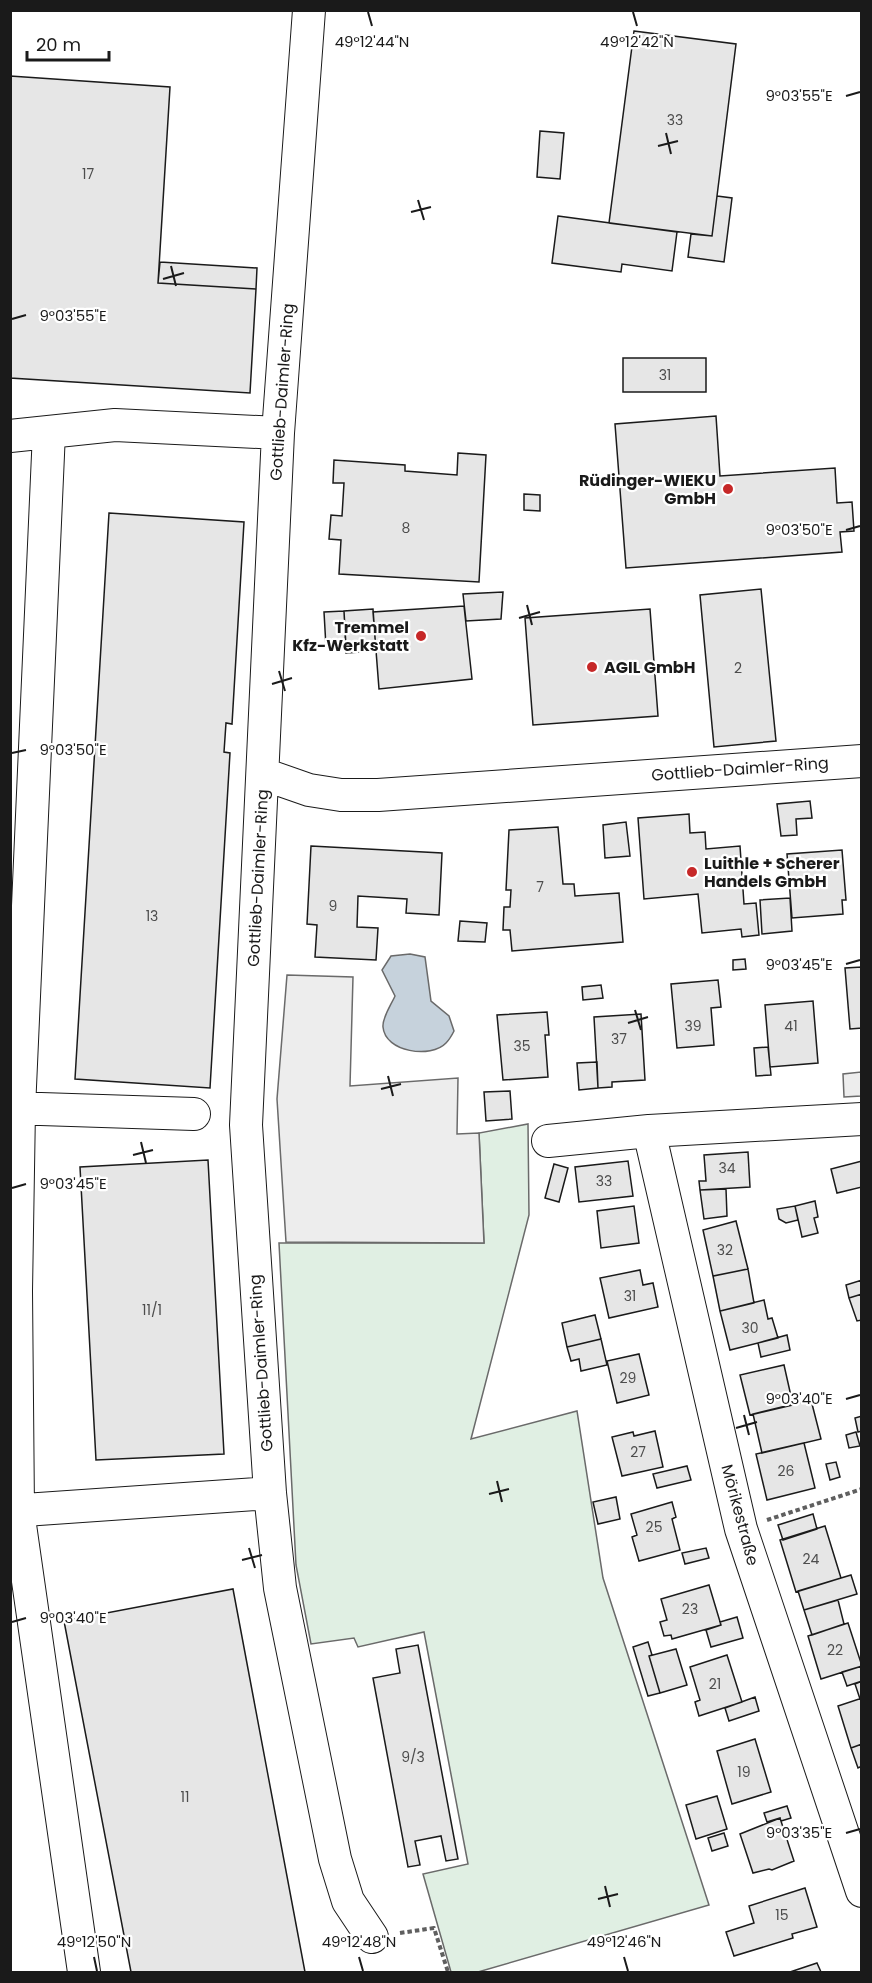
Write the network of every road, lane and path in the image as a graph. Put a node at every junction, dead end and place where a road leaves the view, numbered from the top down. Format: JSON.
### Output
{"nodes":[{"id":1,"x":309,"y":10,"type":"edge"},
{"id":2,"x":49,"y":432,"type":"junction"},
{"id":3,"x":278,"y":433,"type":"junction"},
{"id":4,"x":10,"y":436,"type":"edge"},
{"id":5,"x":861,"y":760,"type":"edge"},
{"id":6,"x":263,"y":774,"type":"junction"},
{"id":7,"x":15,"y":1109,"type":"edge"},
{"id":8,"x":194,"y":1114,"type":"dead end"},
{"id":9,"x":861,"y":1119,"type":"edge"},
{"id":10,"x":649,"y":1131,"type":"junction"},
{"id":11,"x":548,"y":1141,"type":"dead end"},
{"id":12,"x":861,"y":1489,"type":"edge"},
{"id":13,"x":270,"y":1493,"type":"junction"},
{"id":14,"x":14,"y":1511,"type":"edge"},
{"id":15,"x":741,"y":1529,"type":"junction"},
{"id":16,"x":861,"y":1891,"type":"edge"},
{"id":17,"x":372,"y":1938,"type":"joint"},
{"id":18,"x":84,"y":1972,"type":"edge"},
{"id":19,"x":448,"y":1972,"type":"edge"}],
"edges":[{"from":1,"to":3,"type":"street","name":"Gottlieb-Daimler-Ring"},
{"from":2,"to":3,"type":"street"},
{"from":2,"to":4,"type":"street"},
{"from":2,"to":7,"type":"street"},
{"from":3,"to":6,"type":"street","name":"Gottlieb-Daimler-Ring"},
{"from":5,"to":6,"type":"street","name":"Gottlieb-Daimler-Ring"},
{"from":6,"to":13,"type":"street","name":"Gottlieb-Daimler-Ring"},
{"from":7,"to":8,"type":"street"},
{"from":7,"to":14,"type":"street"},
{"from":9,"to":10,"type":"street"},
{"from":10,"to":11,"type":"street"},
{"from":10,"to":15,"type":"street","name":"Mörikestraße"},
{"from":12,"to":15,"type":"path"},
{"from":13,"to":14,"type":"street"},
{"from":13,"to":17,"type":"street","name":"Gottlieb-Daimler-Ring"},
{"from":14,"to":18,"type":"street"},
{"from":15,"to":16,"type":"street","name":"Mörikestraße"},
{"from":17,"to":19,"type":"path"}]}
